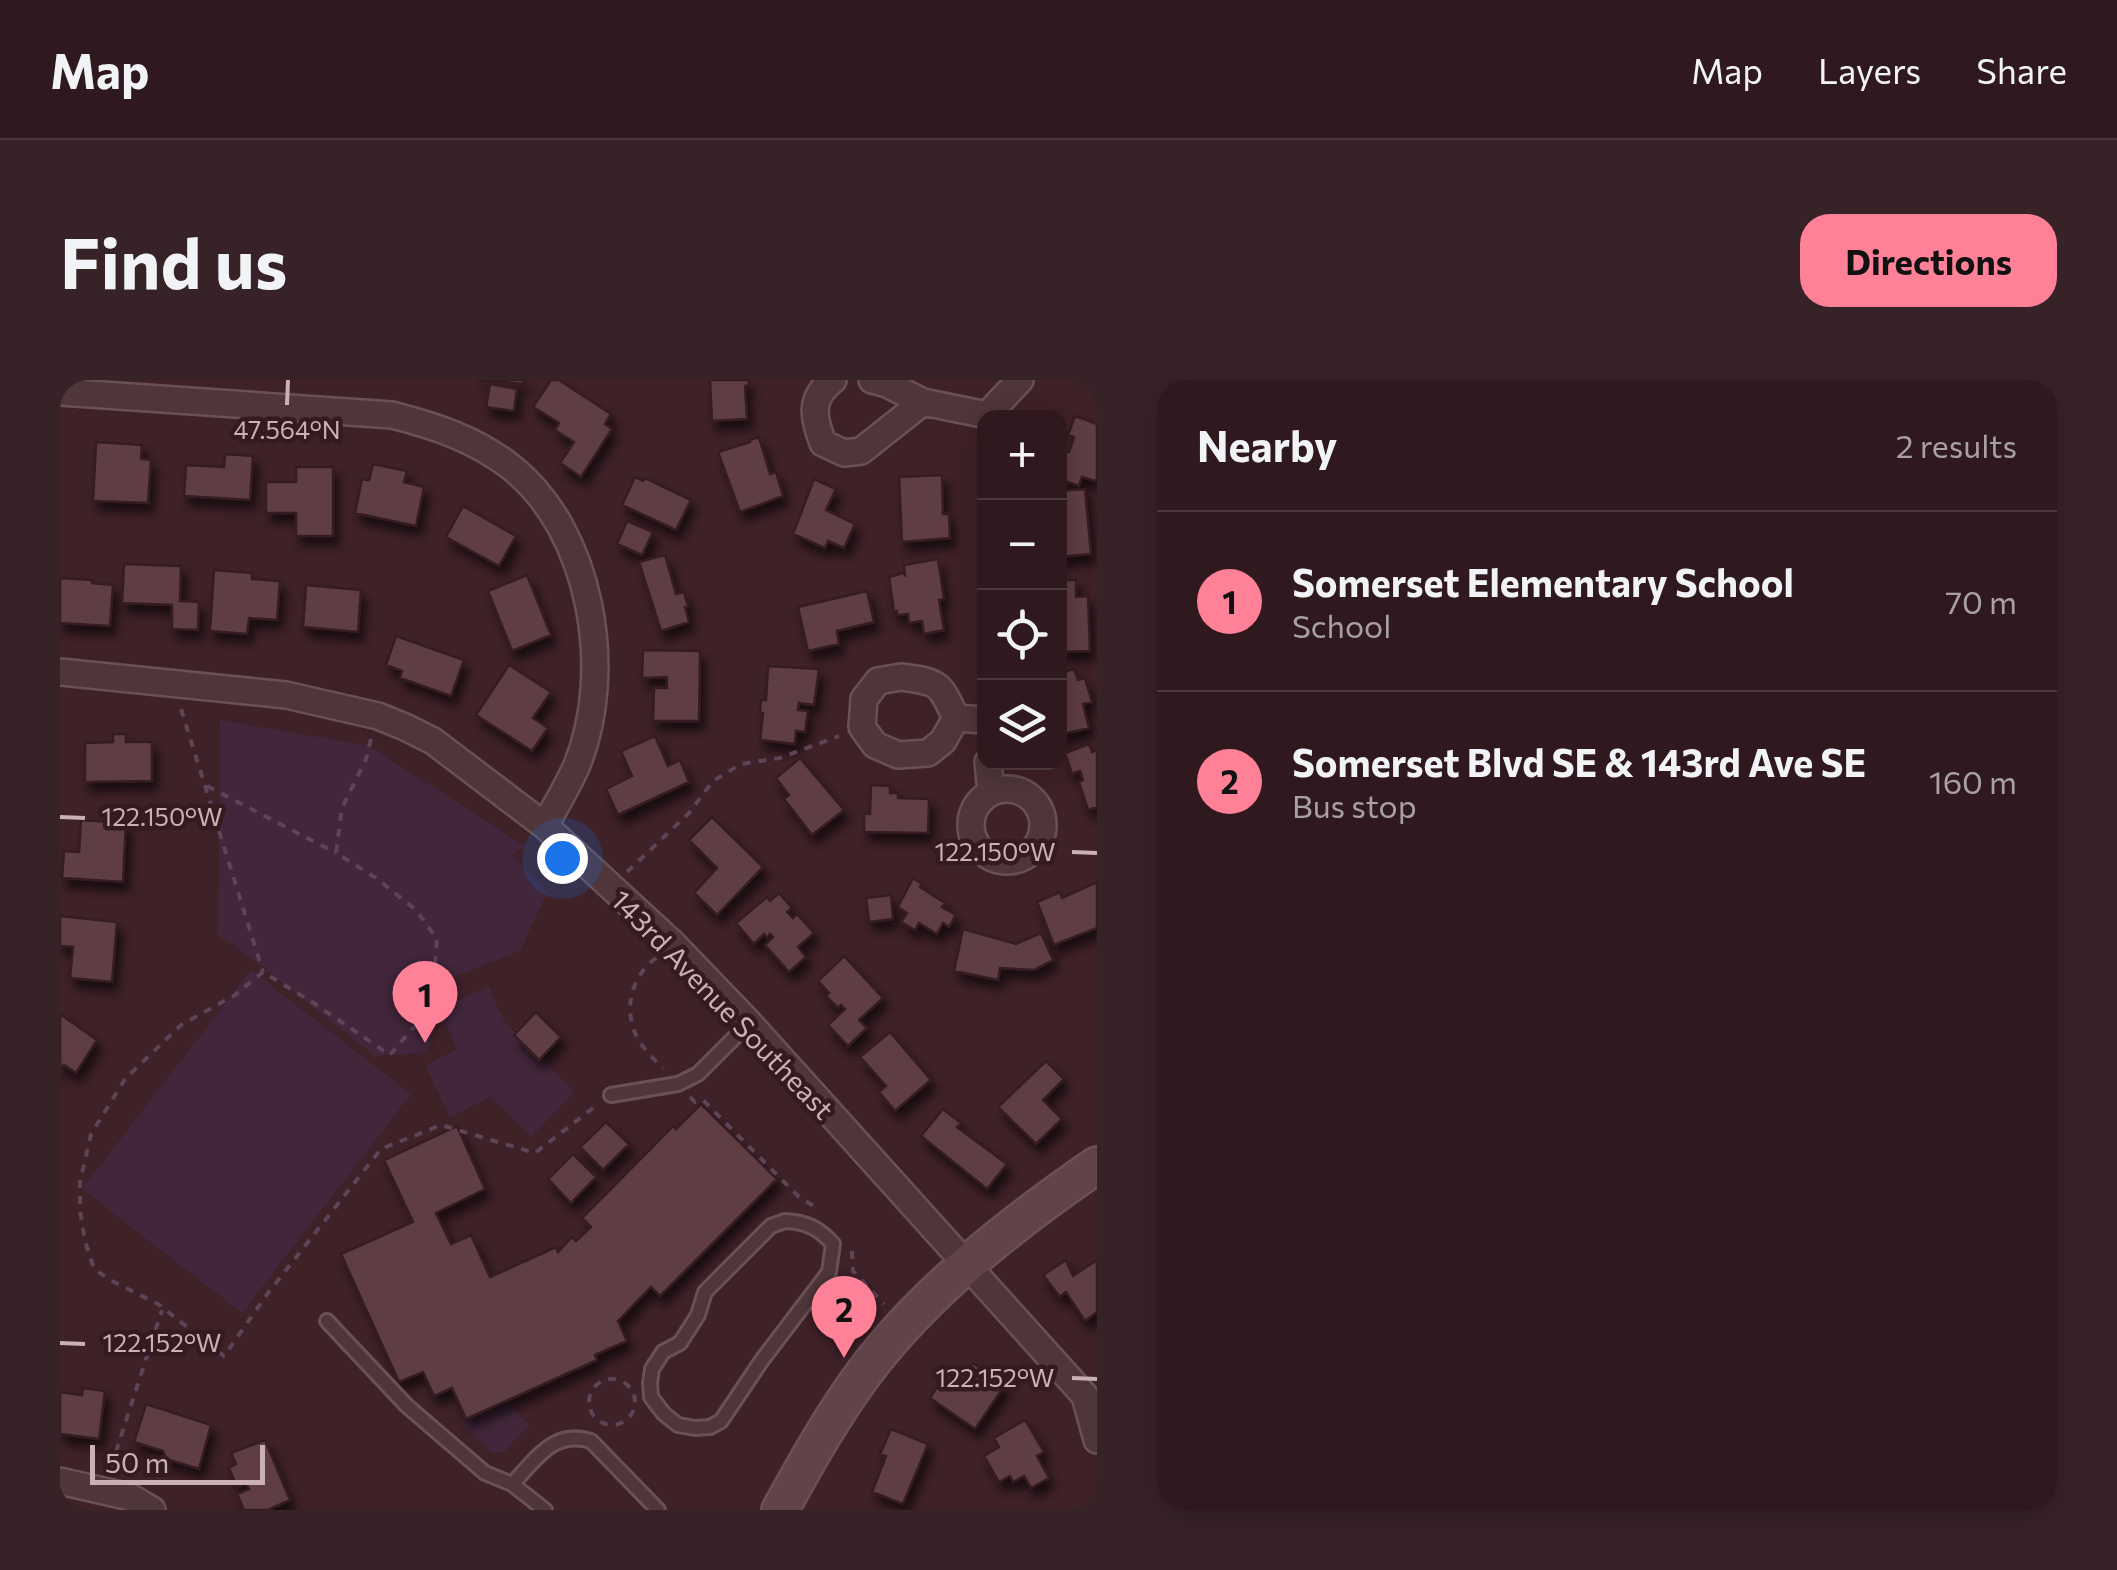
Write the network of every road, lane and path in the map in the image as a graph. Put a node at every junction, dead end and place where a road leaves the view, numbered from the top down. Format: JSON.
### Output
{"nodes":[{"id":1,"x":834,"y":380,"type":"edge"},
{"id":2,"x":872,"y":380,"type":"edge"},
{"id":3,"x":1020,"y":380,"type":"edge"},
{"id":4,"x":60,"y":392,"type":"edge"},
{"id":5,"x":923,"y":402,"type":"junction"},
{"id":6,"x":992,"y":410,"type":"edge"},
{"id":7,"x":977,"y":414,"type":"edge"},
{"id":8,"x":60,"y":672,"type":"edge"},
{"id":9,"x":180,"y":706,"type":"dead end"},
{"id":10,"x":956,"y":718,"type":"dead end"},
{"id":11,"x":977,"y":720,"type":"edge"},
{"id":12,"x":846,"y":733,"type":"dead end"},
{"id":13,"x":372,"y":739,"type":"dead end"},
{"id":14,"x":989,"y":770,"type":"edge"},
{"id":15,"x":205,"y":784,"type":"junction"},
{"id":16,"x":991,"y":792,"type":"dead end"},
{"id":17,"x":545,"y":826,"type":"junction"},
{"id":18,"x":336,"y":853,"type":"junction"},
{"id":19,"x":628,"y":872,"type":"dead end"},
{"id":20,"x":656,"y":958,"type":"dead end"},
{"id":21,"x":263,"y":972,"type":"junction"},
{"id":22,"x":749,"y":1024,"type":"junction"},
{"id":23,"x":678,"y":1084,"type":"junction"},
{"id":24,"x":611,"y":1094,"type":"joint"},
{"id":25,"x":1097,"y":1165,"type":"edge"},
{"id":26,"x":824,"y":1214,"type":"dead end"},
{"id":27,"x":851,"y":1243,"type":"dead end"},
{"id":28,"x":966,"y":1264,"type":"junction"},
{"id":29,"x":163,"y":1308,"type":"junction"},
{"id":30,"x":890,"y":1311,"type":"dead end"},
{"id":31,"x":327,"y":1321,"type":"dead end"},
{"id":32,"x":762,"y":1360,"type":"joint"},
{"id":33,"x":594,"y":1388,"type":"joint"},
{"id":34,"x":1091,"y":1392,"type":"edge"},
{"id":35,"x":1097,"y":1440,"type":"edge"},
{"id":36,"x":60,"y":1481,"type":"edge"},
{"id":37,"x":512,"y":1484,"type":"junction"},
{"id":38,"x":104,"y":1491,"type":"junction"},
{"id":39,"x":152,"y":1510,"type":"edge"},
{"id":40,"x":545,"y":1510,"type":"edge"},
{"id":41,"x":658,"y":1510,"type":"edge"},
{"id":42,"x":780,"y":1510,"type":"edge"}],
"edges":[{"from":1,"to":5,"type":"street"},
{"from":2,"to":5,"type":"street"},
{"from":3,"to":6,"type":"street"},
{"from":4,"to":17,"type":"street"},
{"from":5,"to":7,"type":"street"},
{"from":8,"to":17,"type":"street","name":"143rd Avenue Southeast"},
{"from":9,"to":15,"type":"path"},
{"from":10,"to":11,"type":"street"},
{"from":12,"to":19,"type":"path"},
{"from":13,"to":18,"type":"path"},
{"from":14,"to":16,"type":"street"},
{"from":15,"to":18,"type":"path"},
{"from":15,"to":21,"type":"path"},
{"from":17,"to":22,"type":"street","name":"143rd Avenue Southeast"},
{"from":18,"to":21,"type":"path"},
{"from":20,"to":23,"type":"path"},
{"from":21,"to":29,"type":"path"},
{"from":22,"to":23,"type":"lane"},
{"from":22,"to":28,"type":"street","name":"143rd Avenue Southeast"},
{"from":23,"to":24,"type":"lane"},
{"from":23,"to":26,"type":"path"},
{"from":24,"to":29,"type":"path"},
{"from":25,"to":28,"type":"street"},
{"from":27,"to":30,"type":"path"},
{"from":28,"to":34,"type":"street","name":"143rd Avenue Southeast"},
{"from":28,"to":42,"type":"street"},
{"from":29,"to":38,"type":"path"},
{"from":31,"to":37,"type":"lane"},
{"from":32,"to":32,"type":"lane"},
{"from":33,"to":33,"type":"path"},
{"from":34,"to":35,"type":"street"},
{"from":36,"to":38,"type":"street"},
{"from":37,"to":40,"type":"lane"},
{"from":37,"to":41,"type":"lane"},
{"from":38,"to":39,"type":"street"}]}
